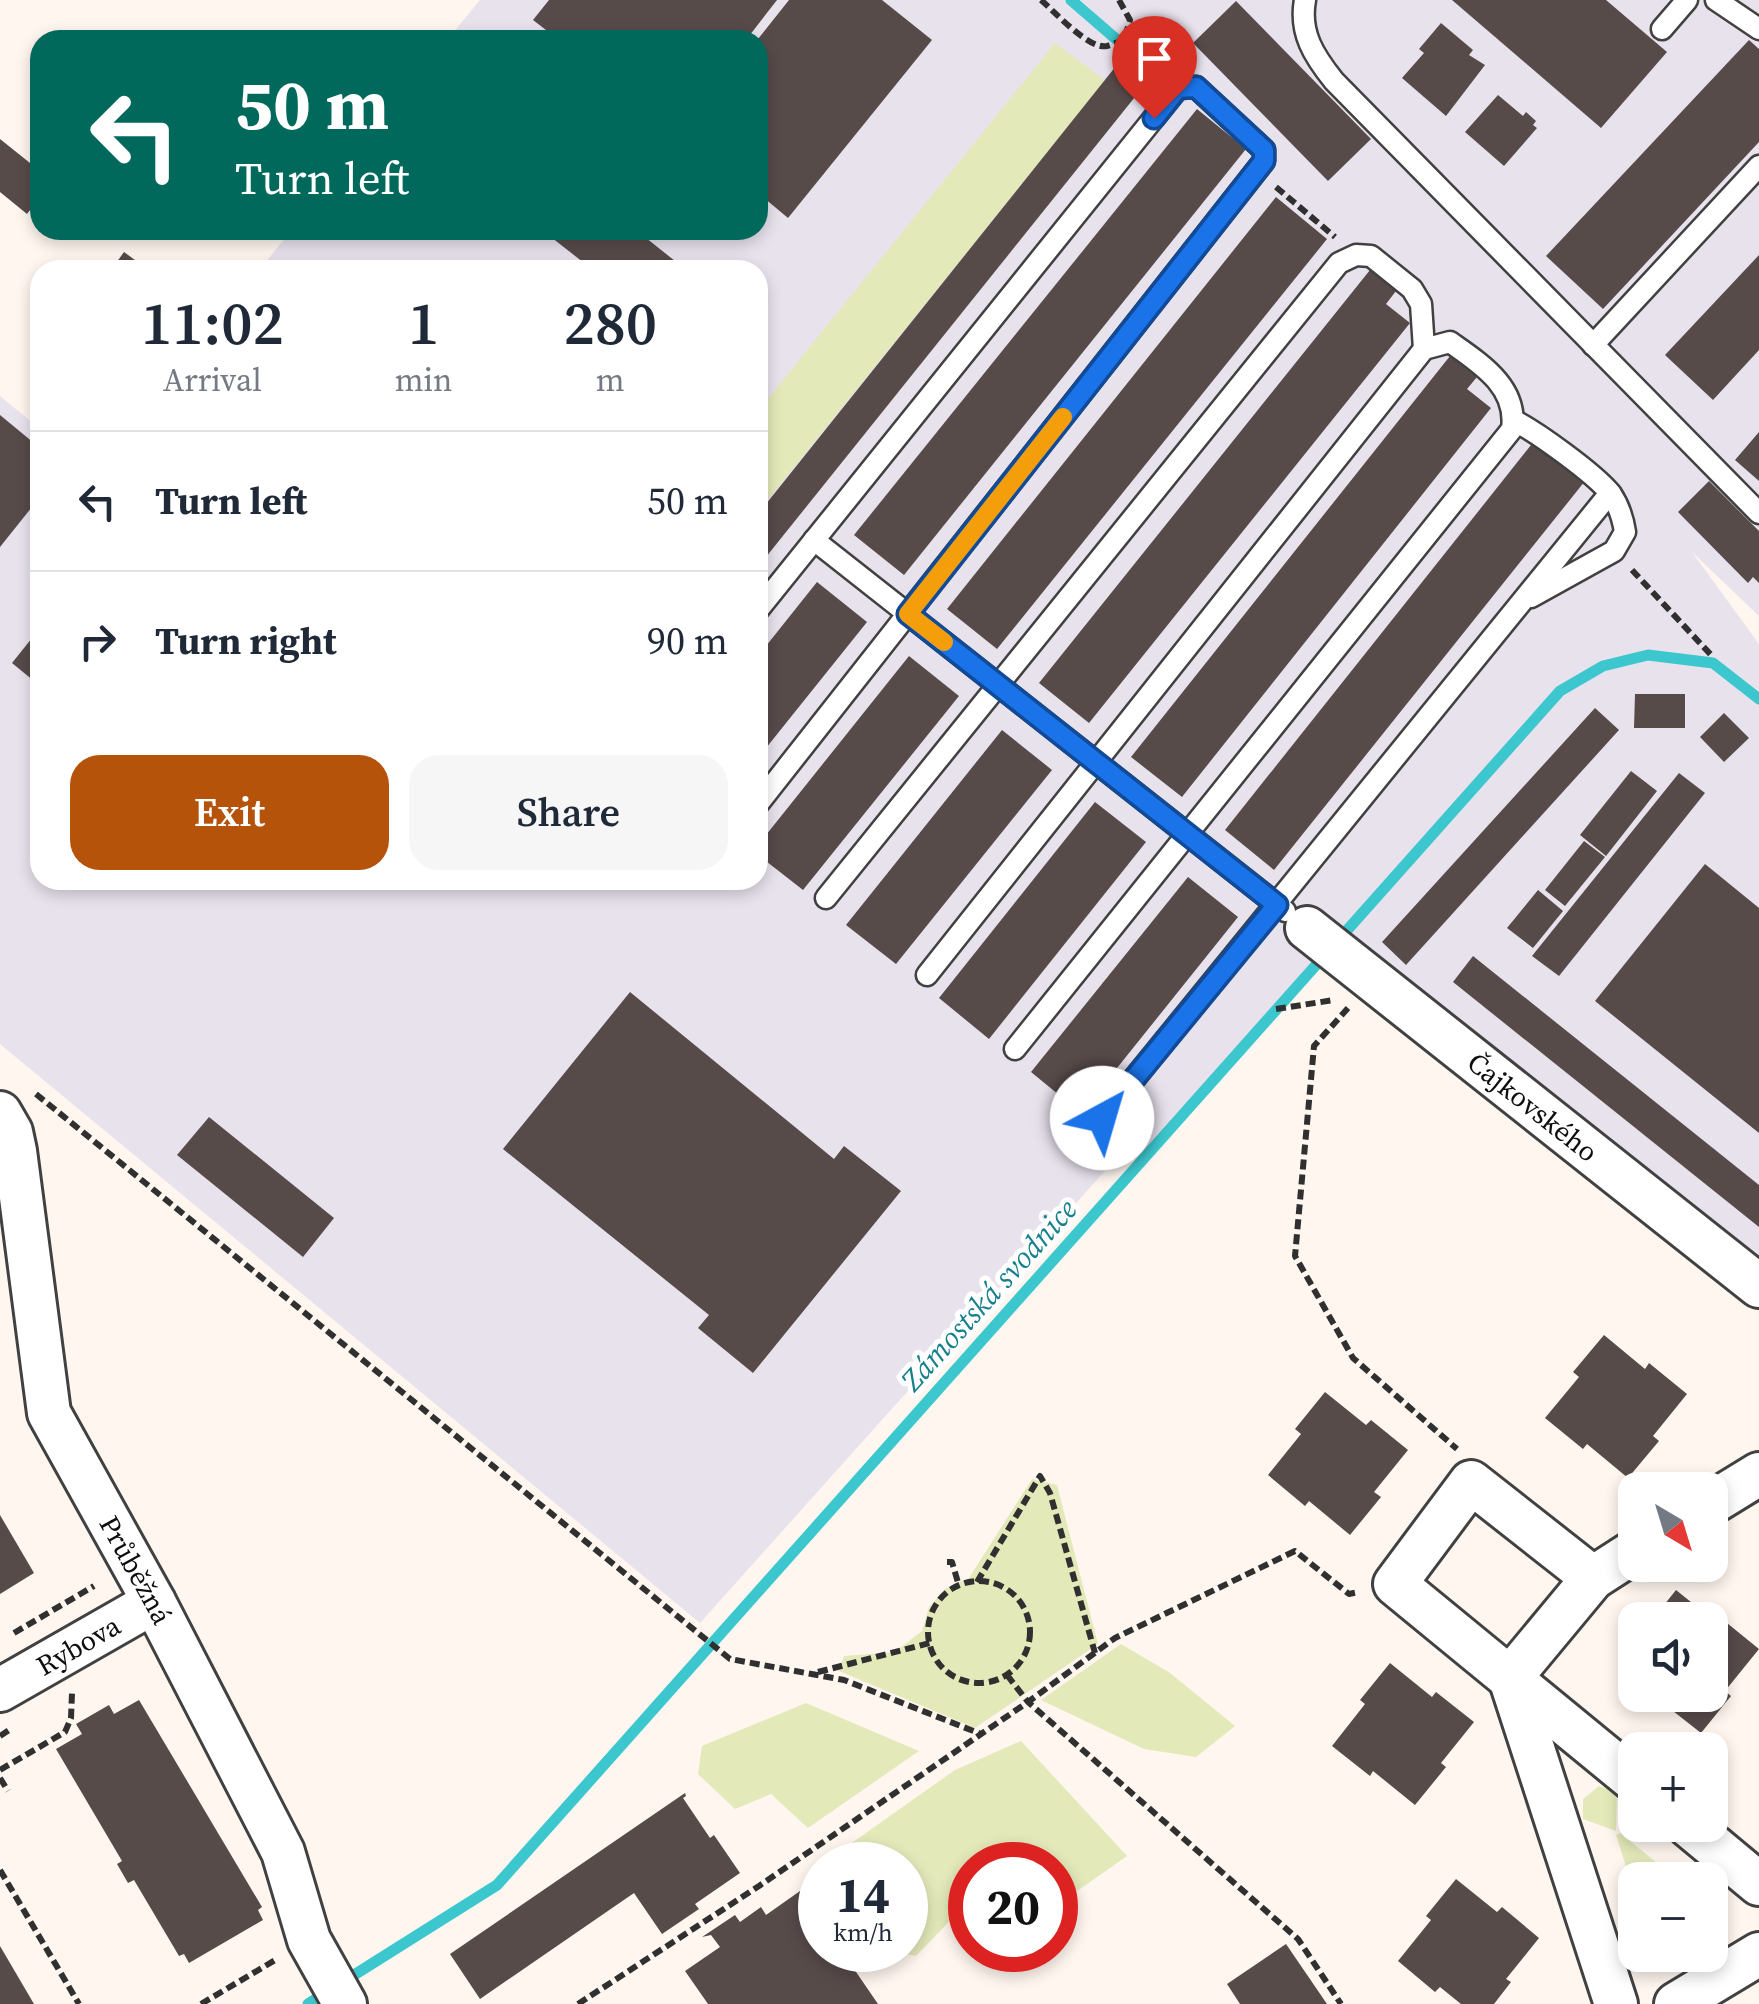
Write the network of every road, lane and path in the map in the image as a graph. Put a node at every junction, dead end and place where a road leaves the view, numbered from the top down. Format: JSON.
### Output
{"nodes":[{"id":1,"x":1041,"y":0,"type":"edge"},
{"id":2,"x":1120,"y":0,"type":"edge"},
{"id":3,"x":1304,"y":0,"type":"edge"},
{"id":4,"x":1688,"y":0,"type":"edge"},
{"id":5,"x":1716,"y":0,"type":"edge"},
{"id":6,"x":1662,"y":29,"type":"dead end"},
{"id":7,"x":1759,"y":29,"type":"edge"},
{"id":8,"x":1125,"y":37,"type":"junction"},
{"id":9,"x":1178,"y":88,"type":"junction"},
{"id":10,"x":1759,"y":166,"type":"edge"},
{"id":11,"x":1248,"y":182,"type":"junction"},
{"id":12,"x":1339,"y":263,"type":"junction"},
{"id":13,"x":1594,"y":344,"type":"junction"},
{"id":14,"x":1424,"y":349,"type":"junction"},
{"id":15,"x":1513,"y":420,"type":"junction"},
{"id":16,"x":1610,"y":493,"type":"junction"},
{"id":17,"x":1759,"y":513,"type":"edge"},
{"id":18,"x":814,"y":540,"type":"junction"},
{"id":19,"x":1614,"y":550,"type":"junction"},
{"id":20,"x":768,"y":598,"type":"edge"},
{"id":21,"x":1525,"y":600,"type":"junction"},
{"id":22,"x":908,"y":614,"type":"junction"},
{"id":23,"x":1714,"y":657,"type":"dead end"},
{"id":24,"x":998,"y":685,"type":"junction"},
{"id":25,"x":1096,"y":762,"type":"junction"},
{"id":26,"x":768,"y":791,"type":"edge"},
{"id":27,"x":1187,"y":834,"type":"junction"},
{"id":28,"x":826,"y":898,"type":"dead end"},
{"id":29,"x":1292,"y":916,"type":"junction"},
{"id":30,"x":926,"y":976,"type":"dead end"},
{"id":31,"x":1361,"y":981,"type":"junction"},
{"id":32,"x":1276,"y":1009,"type":"dead end"},
{"id":33,"x":1015,"y":1049,"type":"dead end"},
{"id":34,"x":0,"y":1113,"type":"edge"},
{"id":35,"x":1102,"y":1118,"type":"dead end"},
{"id":36,"x":69,"y":1122,"type":"dead end"},
{"id":37,"x":1759,"y":1286,"type":"edge"},
{"id":38,"x":1759,"y":1474,"type":"edge"},
{"id":39,"x":1471,"y":1482,"type":"junction"},
{"id":40,"x":1728,"y":1493,"type":"edge"},
{"id":41,"x":946,"y":1562,"type":"dead end"},
{"id":42,"x":1618,"y":1563,"type":"edge"},
{"id":43,"x":1593,"y":1578,"type":"junction"},
{"id":44,"x":976,"y":1582,"type":"junction"},
{"id":45,"x":1395,"y":1584,"type":"junction"},
{"id":46,"x":94,"y":1586,"type":"dead end"},
{"id":47,"x":959,"y":1586,"type":"junction"},
{"id":48,"x":154,"y":1602,"type":"junction"},
{"id":49,"x":0,"y":1641,"type":"edge"},
{"id":50,"x":930,"y":1643,"type":"junction"},
{"id":51,"x":1095,"y":1653,"type":"junction"},
{"id":52,"x":812,"y":1674,"type":"junction"},
{"id":53,"x":1006,"y":1675,"type":"junction"},
{"id":54,"x":1510,"y":1678,"type":"junction"},
{"id":55,"x":0,"y":1690,"type":"edge"},
{"id":56,"x":72,"y":1693,"type":"dead end"},
{"id":57,"x":1028,"y":1702,"type":"junction"},
{"id":58,"x":982,"y":1734,"type":"junction"},
{"id":59,"x":1618,"y":1767,"type":"edge"},
{"id":60,"x":0,"y":1770,"type":"edge"},
{"id":61,"x":0,"y":1778,"type":"edge"},
{"id":62,"x":8,"y":1791,"type":"dead end"},
{"id":63,"x":1708,"y":1842,"type":"edge"},
{"id":64,"x":0,"y":1870,"type":"edge"},
{"id":65,"x":1759,"y":1884,"type":"edge"},
{"id":66,"x":316,"y":1951,"type":"junction"},
{"id":67,"x":1759,"y":1954,"type":"edge"},
{"id":68,"x":79,"y":2004,"type":"edge"},
{"id":69,"x":201,"y":2004,"type":"edge"},
{"id":70,"x":345,"y":2004,"type":"edge"},
{"id":71,"x":578,"y":2004,"type":"edge"},
{"id":72,"x":1341,"y":2004,"type":"edge"},
{"id":73,"x":1616,"y":2004,"type":"edge"},
{"id":74,"x":1676,"y":2004,"type":"edge"}],
"edges":[{"from":1,"to":8,"type":"path"},
{"from":2,"to":8,"type":"path"},
{"from":3,"to":13,"type":"lane"},
{"from":4,"to":6,"type":"lane"},
{"from":5,"to":7,"type":"lane"},
{"from":8,"to":9,"type":"path"},
{"from":9,"to":11,"type":"lane"},
{"from":9,"to":18,"type":"lane"},
{"from":10,"to":13,"type":"lane"},
{"from":11,"to":12,"type":"path"},
{"from":11,"to":22,"type":"lane"},
{"from":12,"to":14,"type":"lane"},
{"from":12,"to":24,"type":"lane"},
{"from":13,"to":17,"type":"lane"},
{"from":14,"to":15,"type":"lane"},
{"from":14,"to":25,"type":"lane"},
{"from":15,"to":16,"type":"lane"},
{"from":15,"to":27,"type":"lane"},
{"from":16,"to":19,"type":"lane"},
{"from":16,"to":21,"type":"lane"},
{"from":18,"to":20,"type":"lane"},
{"from":18,"to":22,"type":"lane"},
{"from":19,"to":21,"type":"lane"},
{"from":19,"to":23,"type":"path"},
{"from":21,"to":29,"type":"lane"},
{"from":22,"to":24,"type":"lane"},
{"from":22,"to":26,"type":"lane"},
{"from":24,"to":25,"type":"lane"},
{"from":24,"to":28,"type":"lane"},
{"from":25,"to":27,"type":"lane"},
{"from":25,"to":30,"type":"lane"},
{"from":27,"to":29,"type":"lane"},
{"from":27,"to":33,"type":"lane"},
{"from":29,"to":31,"type":"street","name":"Čajkovského"},
{"from":29,"to":35,"type":"lane"},
{"from":31,"to":32,"type":"path"},
{"from":31,"to":37,"type":"street","name":"Čajkovského"},
{"from":31,"to":39,"type":"path"},
{"from":34,"to":48,"type":"street","name":"Průběžná"},
{"from":36,"to":52,"type":"path"},
{"from":38,"to":40,"type":"street"},
{"from":39,"to":43,"type":"street"},
{"from":39,"to":45,"type":"street"},
{"from":41,"to":47,"type":"path"},
{"from":42,"to":43,"type":"street"},
{"from":43,"to":54,"type":"street"},
{"from":44,"to":47,"type":"path"},
{"from":44,"to":51,"type":"path"},
{"from":44,"to":53,"type":"path"},
{"from":45,"to":51,"type":"path"},
{"from":45,"to":54,"type":"street"},
{"from":46,"to":49,"type":"path"},
{"from":47,"to":50,"type":"path"},
{"from":48,"to":55,"type":"street","name":"Rybova"},
{"from":48,"to":66,"type":"street","name":"Průběžná"},
{"from":50,"to":52,"type":"path"},
{"from":50,"to":53,"type":"path"},
{"from":51,"to":57,"type":"path"},
{"from":52,"to":58,"type":"path"},
{"from":53,"to":57,"type":"path"},
{"from":54,"to":59,"type":"street"},
{"from":54,"to":73,"type":"street"},
{"from":56,"to":60,"type":"path"},
{"from":57,"to":58,"type":"path"},
{"from":57,"to":72,"type":"path"},
{"from":58,"to":71,"type":"path"},
{"from":61,"to":62,"type":"path"},
{"from":63,"to":65,"type":"street"},
{"from":64,"to":68,"type":"path"},
{"from":66,"to":69,"type":"path"},
{"from":66,"to":70,"type":"street","name":"Průběžná"},
{"from":67,"to":74,"type":"street"}]}
